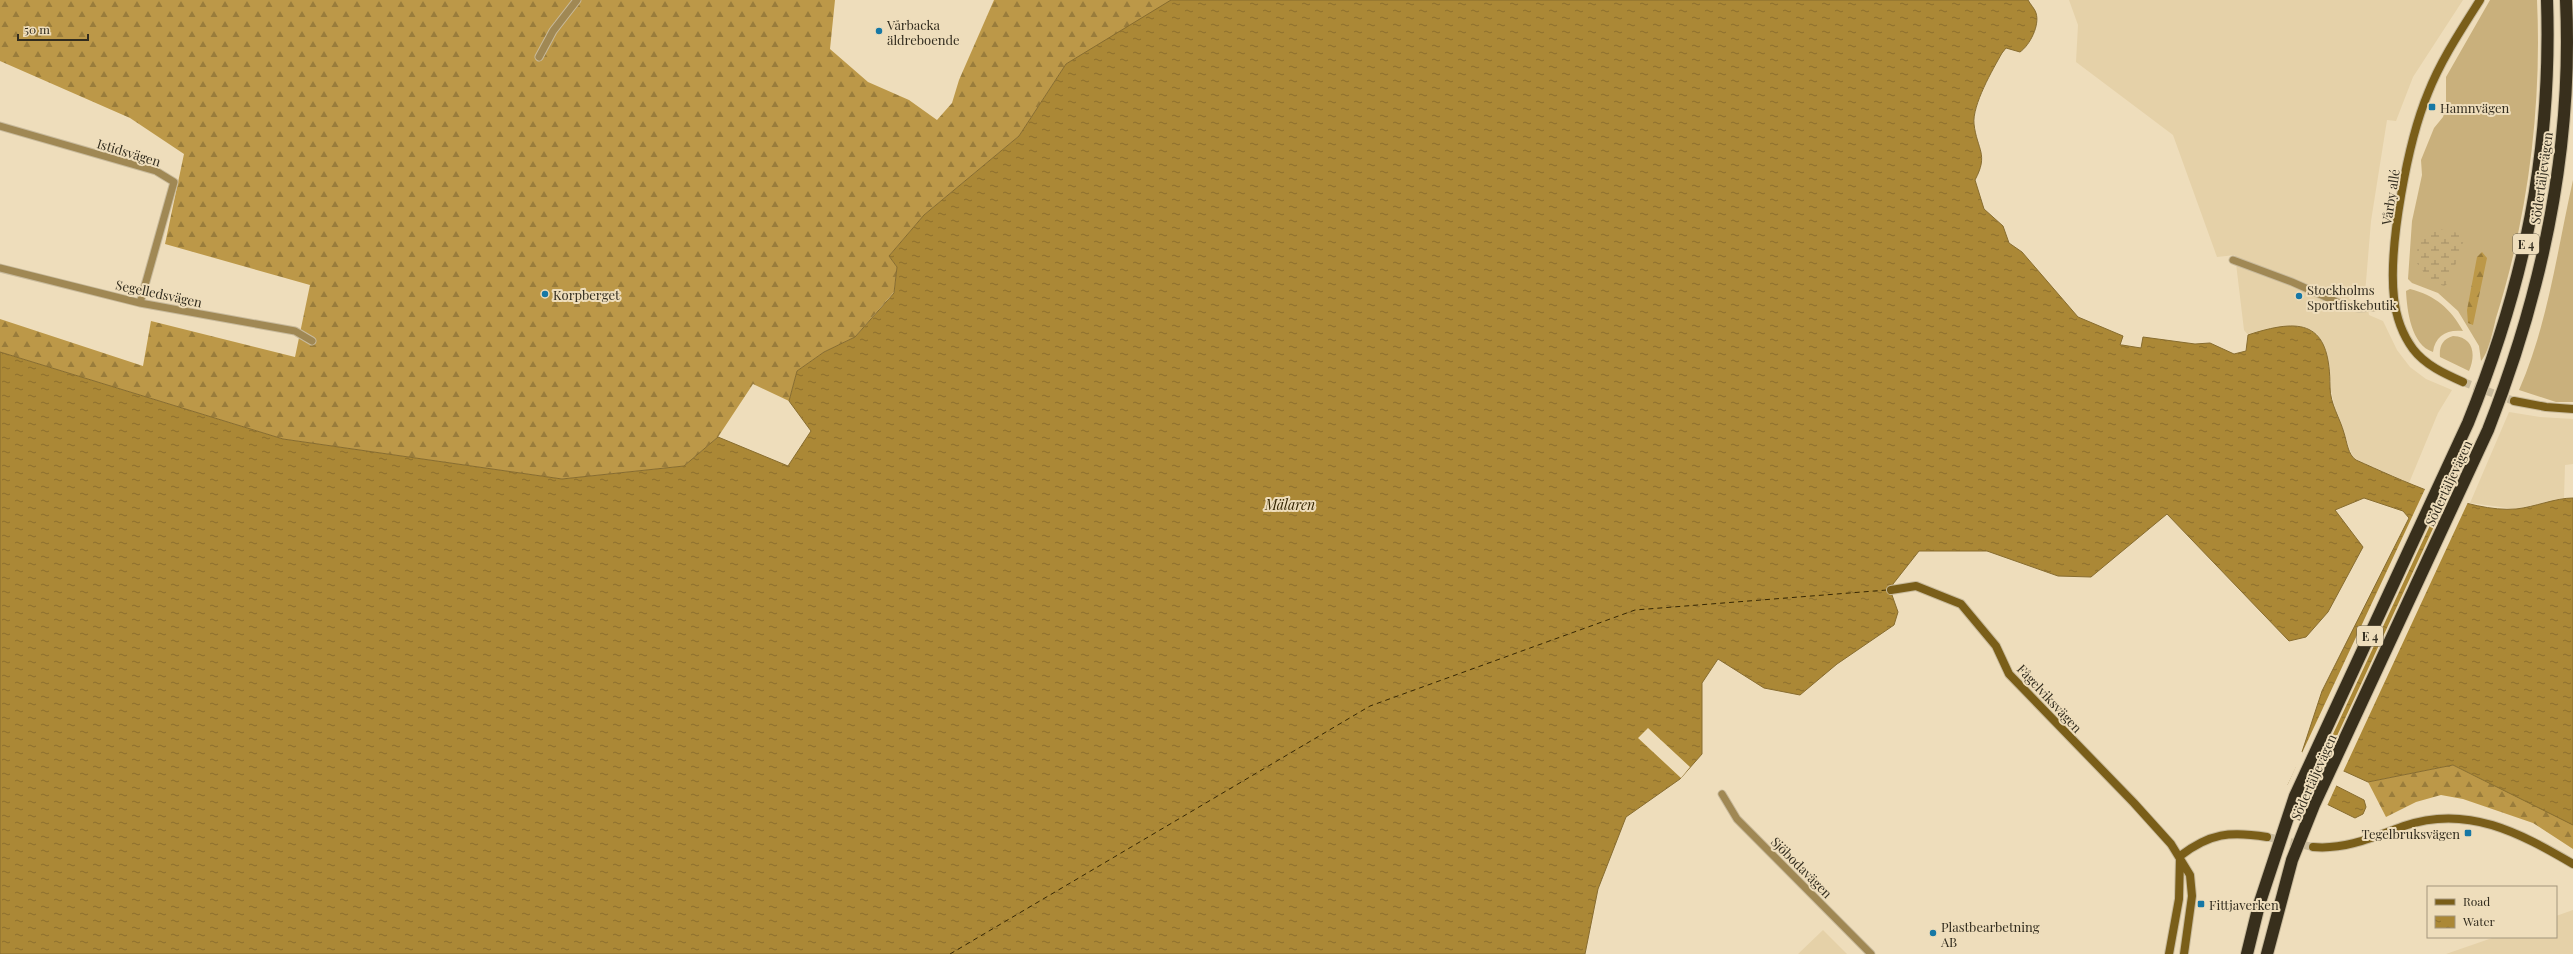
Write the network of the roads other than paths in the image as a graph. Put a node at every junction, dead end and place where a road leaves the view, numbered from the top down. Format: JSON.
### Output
{"nodes":[{"id":1,"x":577,"y":0,"type":"edge"},
{"id":2,"x":2480,"y":0,"type":"edge"},
{"id":3,"x":2547,"y":0,"type":"edge"},
{"id":4,"x":2566,"y":0,"type":"edge"},
{"id":5,"x":539,"y":57,"type":"dead end"},
{"id":6,"x":0,"y":126,"type":"edge"},
{"id":7,"x":2233,"y":260,"type":"dead end"},
{"id":8,"x":0,"y":268,"type":"edge"},
{"id":9,"x":140,"y":303,"type":"junction"},
{"id":10,"x":2395,"y":306,"type":"junction"},
{"id":11,"x":312,"y":340,"type":"dead end"},
{"id":12,"x":2463,"y":382,"type":"tunnel mouth"},
{"id":13,"x":2514,"y":401,"type":"tunnel mouth"},
{"id":14,"x":2573,"y":409,"type":"edge"},
{"id":15,"x":1892,"y":590,"type":"dead end"},
{"id":16,"x":1722,"y":794,"type":"dead end"},
{"id":17,"x":2267,"y":838,"type":"tunnel mouth"},
{"id":18,"x":2313,"y":847,"type":"tunnel mouth"},
{"id":19,"x":2180,"y":856,"type":"junction"},
{"id":20,"x":2573,"y":864,"type":"edge"},
{"id":21,"x":1871,"y":954,"type":"edge"},
{"id":22,"x":2169,"y":954,"type":"edge"},
{"id":23,"x":2184,"y":954,"type":"edge"},
{"id":24,"x":2247,"y":954,"type":"edge"},
{"id":25,"x":2267,"y":954,"type":"edge"}],
"edges":[{"from":1,"to":5,"type":"street"},
{"from":2,"to":10,"type":"street","name":"Vårby allé"},
{"from":3,"to":24,"type":"highway","name":"Södertäljevägen","number":"E 4"},
{"from":4,"to":25,"type":"highway","name":"Södertäljevägen","number":"E 4"},
{"from":6,"to":9,"type":"street","name":"Istidsvägen"},
{"from":7,"to":10,"type":"street"},
{"from":8,"to":9,"type":"street","name":"Segelledsvägen"},
{"from":9,"to":11,"type":"street","name":"Segelledsvägen"},
{"from":10,"to":12,"type":"street","name":"Vårby allé"},
{"from":13,"to":14,"type":"street"},
{"from":15,"to":19,"type":"street","name":"Fågelviksvägen"},
{"from":16,"to":21,"type":"street","name":"Sjöbodavägen"},
{"from":17,"to":19,"type":"street"},
{"from":18,"to":20,"type":"street"},
{"from":19,"to":22,"type":"street"},
{"from":19,"to":23,"type":"street","name":"Fågelviksvägen"}]}
